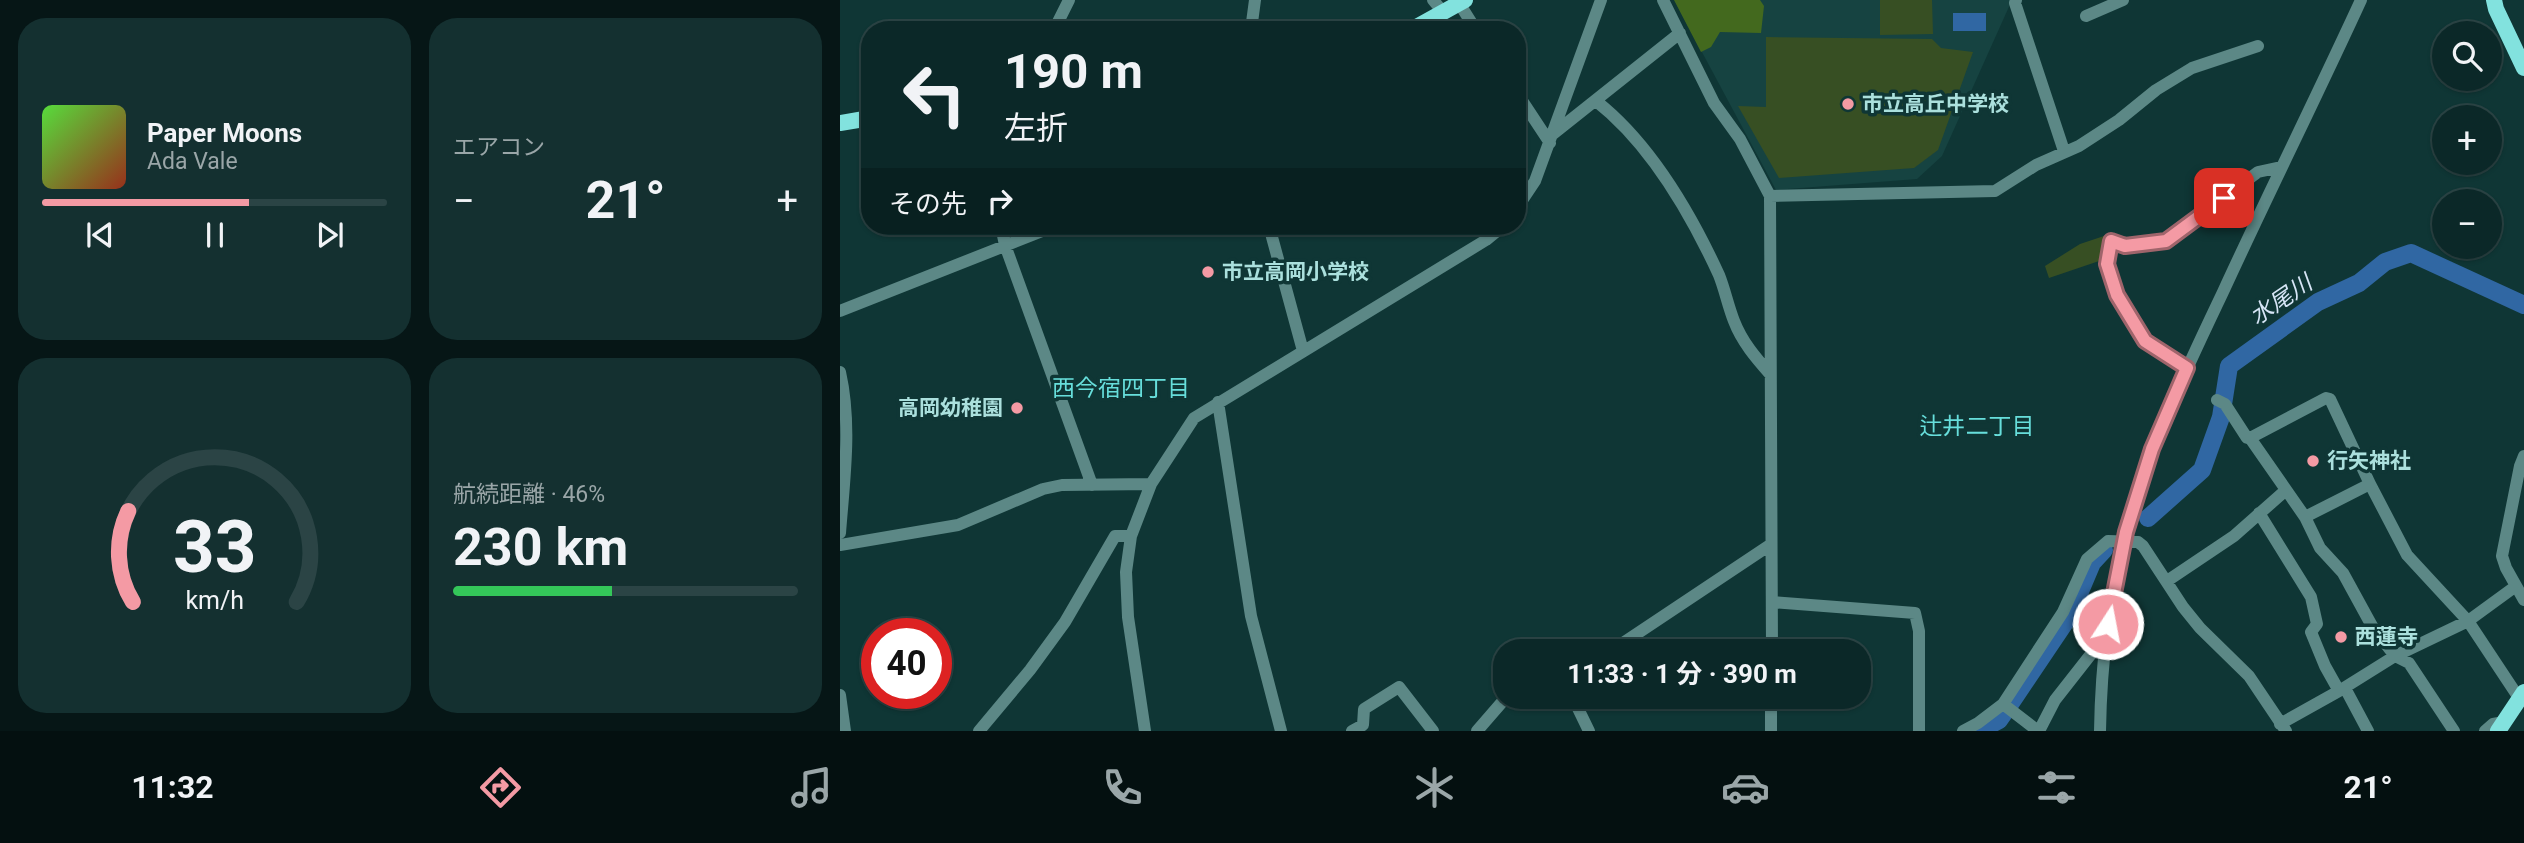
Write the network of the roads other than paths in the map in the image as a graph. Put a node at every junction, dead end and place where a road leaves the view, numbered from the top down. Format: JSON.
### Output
{"nodes":[{"id":1,"x":1069,"y":0,"type":"edge"},
{"id":2,"x":1255,"y":0,"type":"edge"},
{"id":3,"x":1601,"y":0,"type":"edge"},
{"id":4,"x":1663,"y":0,"type":"edge"},
{"id":5,"x":2016,"y":0,"type":"edge"},
{"id":6,"x":2123,"y":0,"type":"edge"},
{"id":7,"x":2361,"y":0,"type":"edge"},
{"id":8,"x":2494,"y":0,"type":"edge"},
{"id":9,"x":1462,"y":2,"type":"edge"},
{"id":10,"x":1438,"y":6,"type":"edge"},
{"id":11,"x":2085,"y":16,"type":"dead end"},
{"id":12,"x":1058,"y":21,"type":"edge"},
{"id":13,"x":1252,"y":21,"type":"edge"},
{"id":14,"x":1421,"y":21,"type":"edge"},
{"id":15,"x":1472,"y":21,"type":"edge"},
{"id":16,"x":1680,"y":33,"type":"junction"},
{"id":17,"x":2258,"y":46,"type":"dead end"},
{"id":18,"x":2524,"y":68,"type":"edge"},
{"id":19,"x":1596,"y":101,"type":"junction"},
{"id":20,"x":1526,"y":105,"type":"edge"},
{"id":21,"x":861,"y":120,"type":"edge"},
{"id":22,"x":840,"y":123,"type":"edge"},
{"id":23,"x":1552,"y":139,"type":"junction"},
{"id":24,"x":2064,"y":151,"type":"junction"},
{"id":25,"x":2281,"y":167,"type":"junction"},
{"id":26,"x":1526,"y":194,"type":"edge"},
{"id":27,"x":1770,"y":196,"type":"junction"},
{"id":28,"x":1003,"y":235,"type":"edge"},
{"id":29,"x":1031,"y":235,"type":"edge"},
{"id":30,"x":1271,"y":235,"type":"edge"},
{"id":31,"x":1492,"y":235,"type":"edge"},
{"id":32,"x":1005,"y":245,"type":"junction"},
{"id":33,"x":840,"y":311,"type":"edge"},
{"id":34,"x":1303,"y":351,"type":"junction"},
{"id":35,"x":2187,"y":368,"type":"junction"},
{"id":36,"x":840,"y":372,"type":"edge"},
{"id":37,"x":1770,"y":374,"type":"junction"},
{"id":38,"x":2220,"y":401,"type":"dead end"},
{"id":39,"x":1218,"y":402,"type":"junction"},
{"id":40,"x":2250,"y":438,"type":"junction"},
{"id":41,"x":2524,"y":457,"type":"edge"},
{"id":42,"x":1151,"y":484,"type":"junction"},
{"id":43,"x":2370,"y":484,"type":"junction"},
{"id":44,"x":1092,"y":485,"type":"junction"},
{"id":45,"x":2286,"y":490,"type":"junction"},
{"id":46,"x":2259,"y":513,"type":"junction"},
{"id":47,"x":2305,"y":517,"type":"junction"},
{"id":48,"x":840,"y":533,"type":"edge"},
{"id":49,"x":1131,"y":536,"type":"junction"},
{"id":50,"x":2124,"y":540,"type":"junction"},
{"id":51,"x":840,"y":545,"type":"edge"},
{"id":52,"x":1770,"y":545,"type":"junction"},
{"id":53,"x":2167,"y":581,"type":"junction"},
{"id":54,"x":2516,"y":586,"type":"junction"},
{"id":55,"x":2524,"y":600,"type":"edge"},
{"id":56,"x":1772,"y":601,"type":"junction"},
{"id":57,"x":2468,"y":621,"type":"junction"},
{"id":58,"x":2106,"y":634,"type":"junction"},
{"id":59,"x":1629,"y":639,"type":"edge"},
{"id":60,"x":1772,"y":639,"type":"edge"},
{"id":61,"x":2395,"y":656,"type":"junction"},
{"id":62,"x":2342,"y":689,"type":"junction"},
{"id":63,"x":840,"y":695,"type":"edge"},
{"id":64,"x":2522,"y":695,"type":"edge"},
{"id":65,"x":2008,"y":707,"type":"junction"},
{"id":66,"x":1496,"y":709,"type":"edge"},
{"id":67,"x":1578,"y":709,"type":"edge"},
{"id":68,"x":1771,"y":709,"type":"edge"},
{"id":69,"x":2283,"y":727,"type":"edge"},
{"id":70,"x":2501,"y":727,"type":"edge"},
{"id":71,"x":845,"y":731,"type":"edge"},
{"id":72,"x":979,"y":731,"type":"edge"},
{"id":73,"x":1145,"y":731,"type":"edge"},
{"id":74,"x":1281,"y":731,"type":"edge"},
{"id":75,"x":1353,"y":731,"type":"edge"},
{"id":76,"x":1433,"y":731,"type":"edge"},
{"id":77,"x":1477,"y":731,"type":"edge"},
{"id":78,"x":1589,"y":731,"type":"edge"},
{"id":79,"x":1771,"y":731,"type":"edge"},
{"id":80,"x":1919,"y":731,"type":"edge"},
{"id":81,"x":1963,"y":731,"type":"edge"},
{"id":82,"x":2038,"y":731,"type":"edge"},
{"id":83,"x":2100,"y":731,"type":"edge"},
{"id":84,"x":2368,"y":731,"type":"edge"},
{"id":85,"x":2454,"y":731,"type":"edge"},
{"id":86,"x":2484,"y":731,"type":"edge"}],
"edges":[{"from":1,"to":12,"type":"street"},
{"from":2,"to":13,"type":"street"},
{"from":3,"to":23,"type":"street"},
{"from":4,"to":16,"type":"street"},
{"from":5,"to":24,"type":"street"},
{"from":6,"to":11,"type":"street"},
{"from":7,"to":25,"type":"street"},
{"from":8,"to":18,"type":"main road"},
{"from":9,"to":10,"type":"main road"},
{"from":9,"to":15,"type":"street"},
{"from":10,"to":14,"type":"main road"},
{"from":16,"to":19,"type":"street"},
{"from":16,"to":27,"type":"street"},
{"from":17,"to":24,"type":"street"},
{"from":19,"to":23,"type":"street"},
{"from":19,"to":37,"type":"street"},
{"from":20,"to":23,"type":"street"},
{"from":21,"to":22,"type":"main road"},
{"from":23,"to":26,"type":"street"},
{"from":24,"to":27,"type":"street"},
{"from":25,"to":35,"type":"street"},
{"from":25,"to":35,"type":"street"},
{"from":27,"to":37,"type":"street"},
{"from":28,"to":32,"type":"street"},
{"from":29,"to":32,"type":"street"},
{"from":30,"to":34,"type":"street"},
{"from":31,"to":34,"type":"street"},
{"from":32,"to":33,"type":"street"},
{"from":32,"to":44,"type":"street"},
{"from":34,"to":39,"type":"street"},
{"from":35,"to":50,"type":"street"},
{"from":36,"to":48,"type":"street"},
{"from":37,"to":52,"type":"street"},
{"from":38,"to":40,"type":"street"},
{"from":39,"to":42,"type":"street"},
{"from":39,"to":74,"type":"street"},
{"from":40,"to":43,"type":"street"},
{"from":40,"to":45,"type":"street"},
{"from":41,"to":54,"type":"street"},
{"from":42,"to":44,"type":"street"},
{"from":42,"to":49,"type":"street"},
{"from":43,"to":47,"type":"street"},
{"from":43,"to":57,"type":"street"},
{"from":44,"to":51,"type":"street"},
{"from":45,"to":46,"type":"street"},
{"from":45,"to":47,"type":"street"},
{"from":46,"to":53,"type":"street"},
{"from":46,"to":62,"type":"street"},
{"from":47,"to":61,"type":"street"},
{"from":49,"to":72,"type":"street"},
{"from":49,"to":73,"type":"street"},
{"from":50,"to":53,"type":"street"},
{"from":50,"to":58,"type":"street"},
{"from":50,"to":65,"type":"street"},
{"from":52,"to":56,"type":"street"},
{"from":52,"to":59,"type":"street"},
{"from":53,"to":69,"type":"street"},
{"from":54,"to":55,"type":"street"},
{"from":54,"to":57,"type":"street"},
{"from":56,"to":60,"type":"street"},
{"from":56,"to":80,"type":"street"},
{"from":57,"to":61,"type":"street"},
{"from":57,"to":64,"type":"street"},
{"from":58,"to":82,"type":"street"},
{"from":58,"to":83,"type":"street"},
{"from":61,"to":62,"type":"street"},
{"from":61,"to":85,"type":"street"},
{"from":62,"to":69,"type":"street"},
{"from":62,"to":84,"type":"street"},
{"from":63,"to":71,"type":"street"},
{"from":64,"to":70,"type":"main road"},
{"from":65,"to":81,"type":"street"},
{"from":65,"to":82,"type":"street"},
{"from":66,"to":77,"type":"street"},
{"from":67,"to":78,"type":"street"},
{"from":68,"to":79,"type":"street"},
{"from":70,"to":86,"type":"street"},
{"from":75,"to":76,"type":"street"}]}
